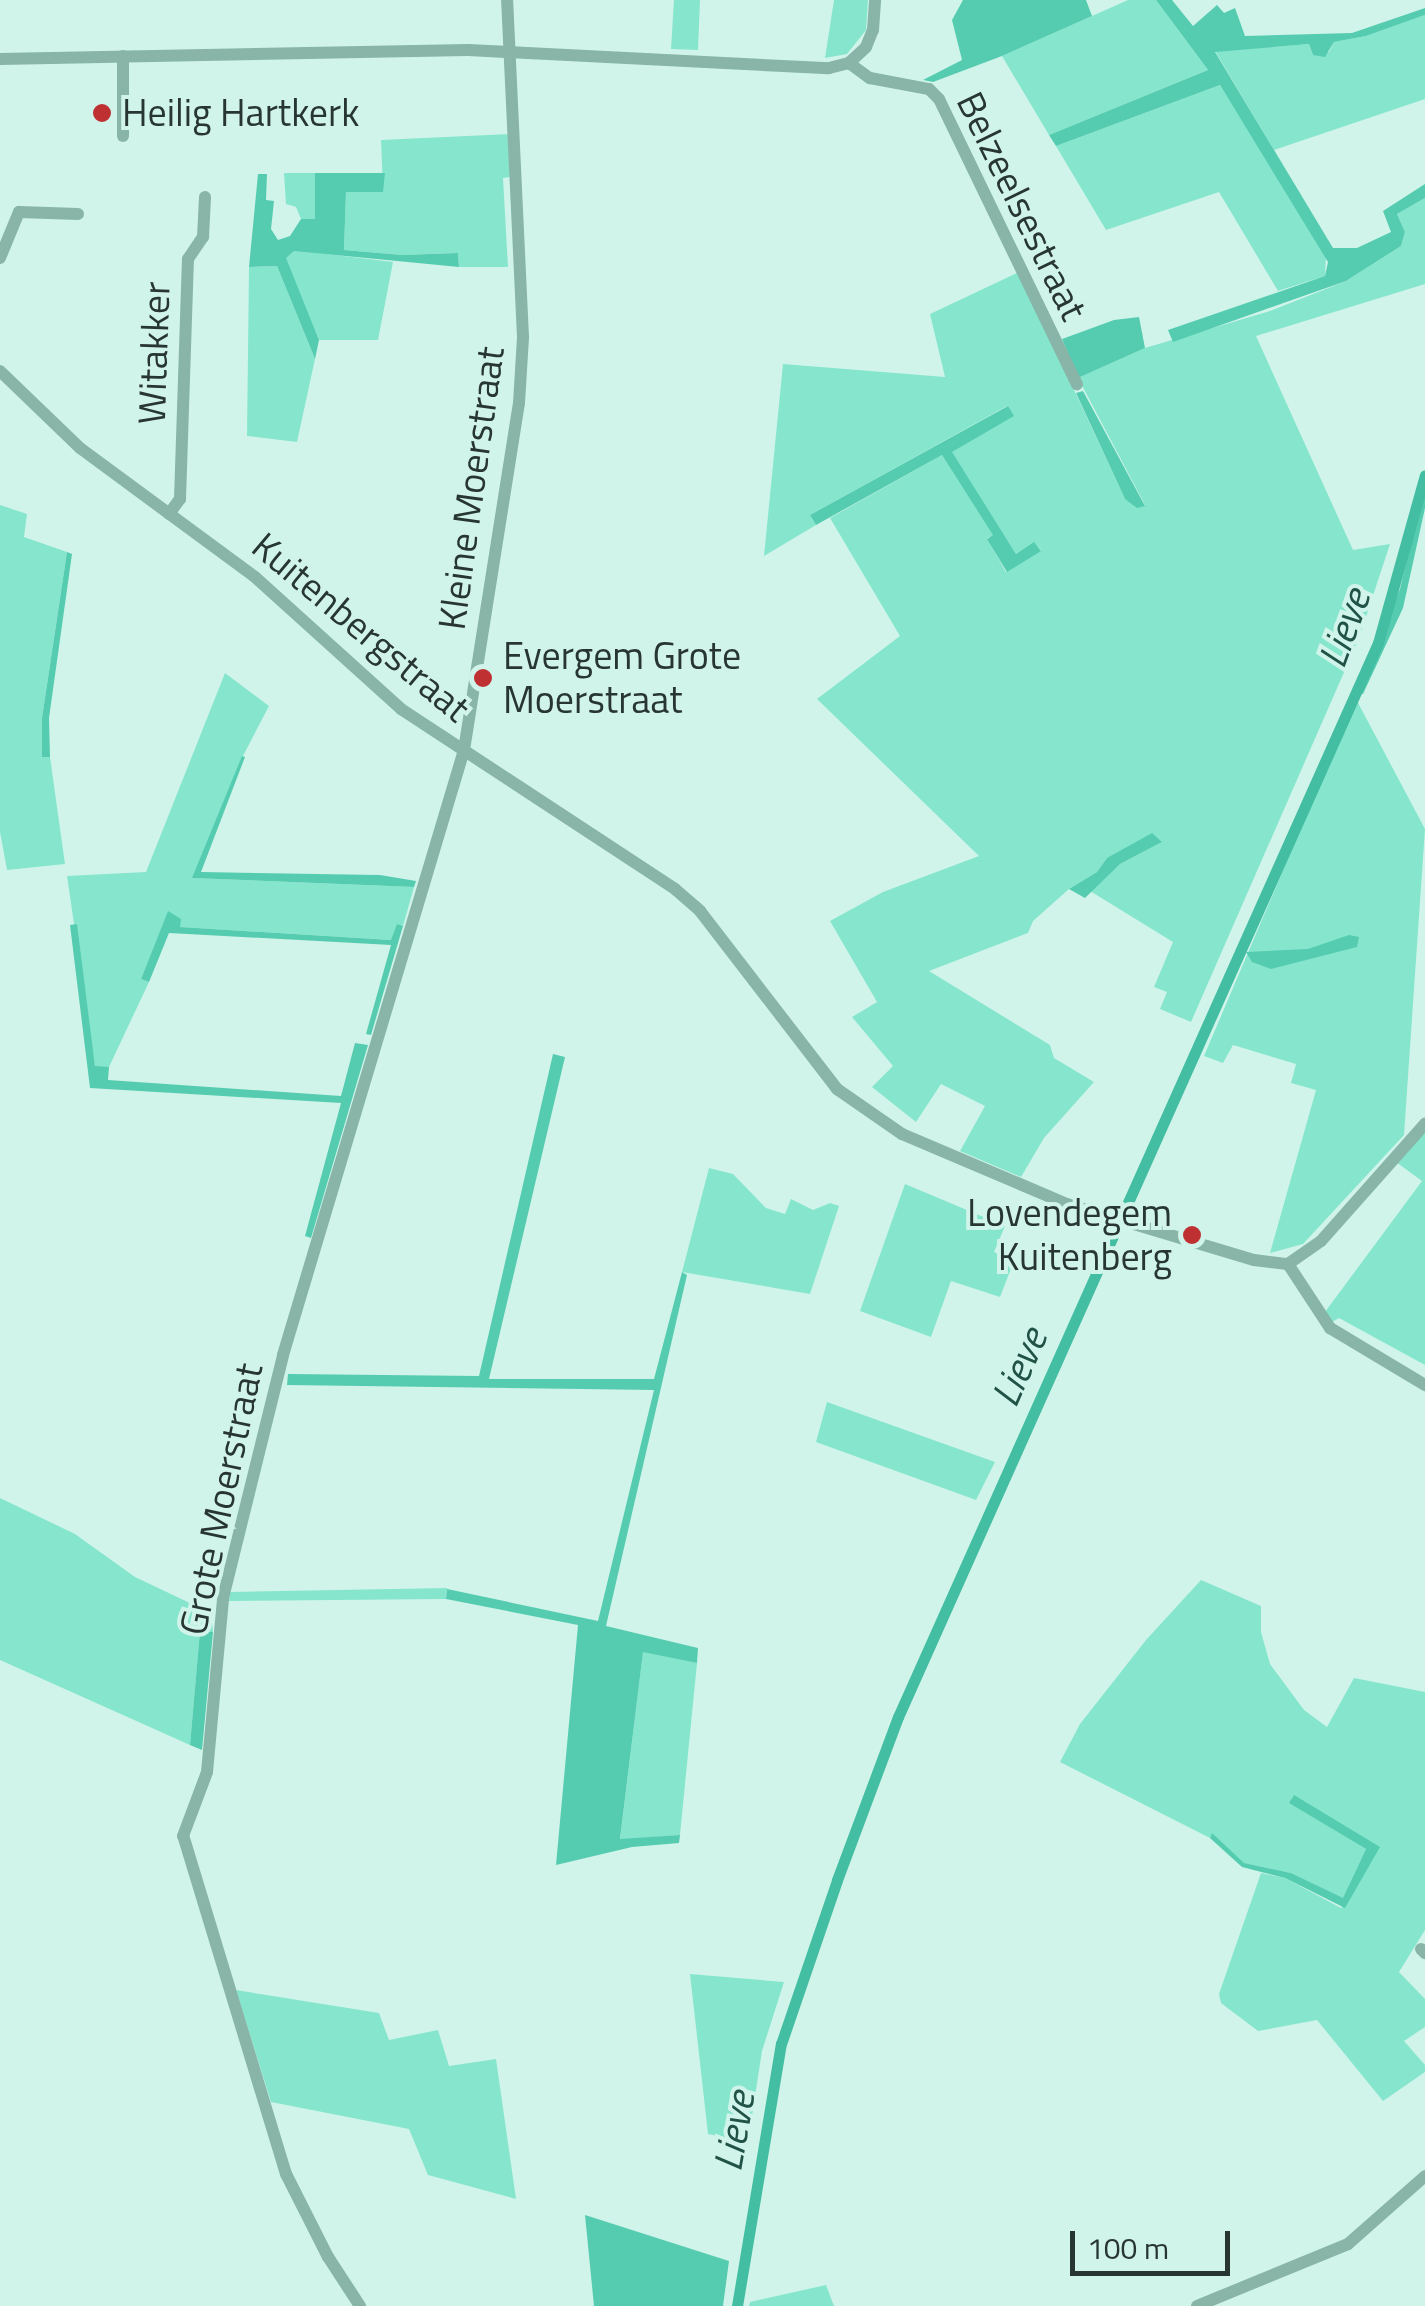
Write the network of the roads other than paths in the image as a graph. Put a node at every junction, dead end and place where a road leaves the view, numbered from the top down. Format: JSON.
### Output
{"nodes":[{"id":1,"x":507,"y":0,"type":"edge"},
{"id":2,"x":875,"y":0,"type":"edge"},
{"id":3,"x":510,"y":53,"type":"junction"},
{"id":4,"x":123,"y":56,"type":"junction"},
{"id":5,"x":0,"y":59,"type":"edge"},
{"id":6,"x":849,"y":63,"type":"junction"},
{"id":7,"x":123,"y":136,"type":"dead end"},
{"id":8,"x":205,"y":197,"type":"dead end"},
{"id":9,"x":78,"y":214,"type":"dead end"},
{"id":10,"x":0,"y":258,"type":"edge"},
{"id":11,"x":0,"y":371,"type":"edge"},
{"id":12,"x":1077,"y":384,"type":"dead end"},
{"id":13,"x":170,"y":514,"type":"junction"},
{"id":14,"x":464,"y":750,"type":"junction"},
{"id":15,"x":1425,"y":1124,"type":"edge"},
{"id":16,"x":1288,"y":1264,"type":"junction"},
{"id":17,"x":1425,"y":1385,"type":"edge"},
{"id":18,"x":1425,"y":2176,"type":"edge"},
{"id":19,"x":360,"y":2306,"type":"edge"},
{"id":20,"x":1197,"y":2306,"type":"edge"}],
"edges":[{"from":1,"to":3,"type":"street","name":"Kleine Moerstraat"},
{"from":2,"to":6,"type":"street"},
{"from":3,"to":4,"type":"street","name":"Belzeelsestraat"},
{"from":3,"to":6,"type":"street","name":"Belzeelsestraat"},
{"from":3,"to":14,"type":"street","name":"Kleine Moerstraat"},
{"from":4,"to":5,"type":"street","name":"Belzeelsestraat"},
{"from":4,"to":7,"type":"street"},
{"from":6,"to":12,"type":"street","name":"Belzeelsestraat"},
{"from":8,"to":13,"type":"street","name":"Witakker"},
{"from":9,"to":10,"type":"street"},
{"from":11,"to":13,"type":"street","name":"Kuitenbergstraat"},
{"from":13,"to":14,"type":"street","name":"Kuitenbergstraat"},
{"from":14,"to":16,"type":"street","name":"Kuitenbergstraat"},
{"from":14,"to":19,"type":"street","name":"Grote Moerstraat"},
{"from":15,"to":16,"type":"street"},
{"from":16,"to":17,"type":"street"},
{"from":18,"to":20,"type":"street"}]}
